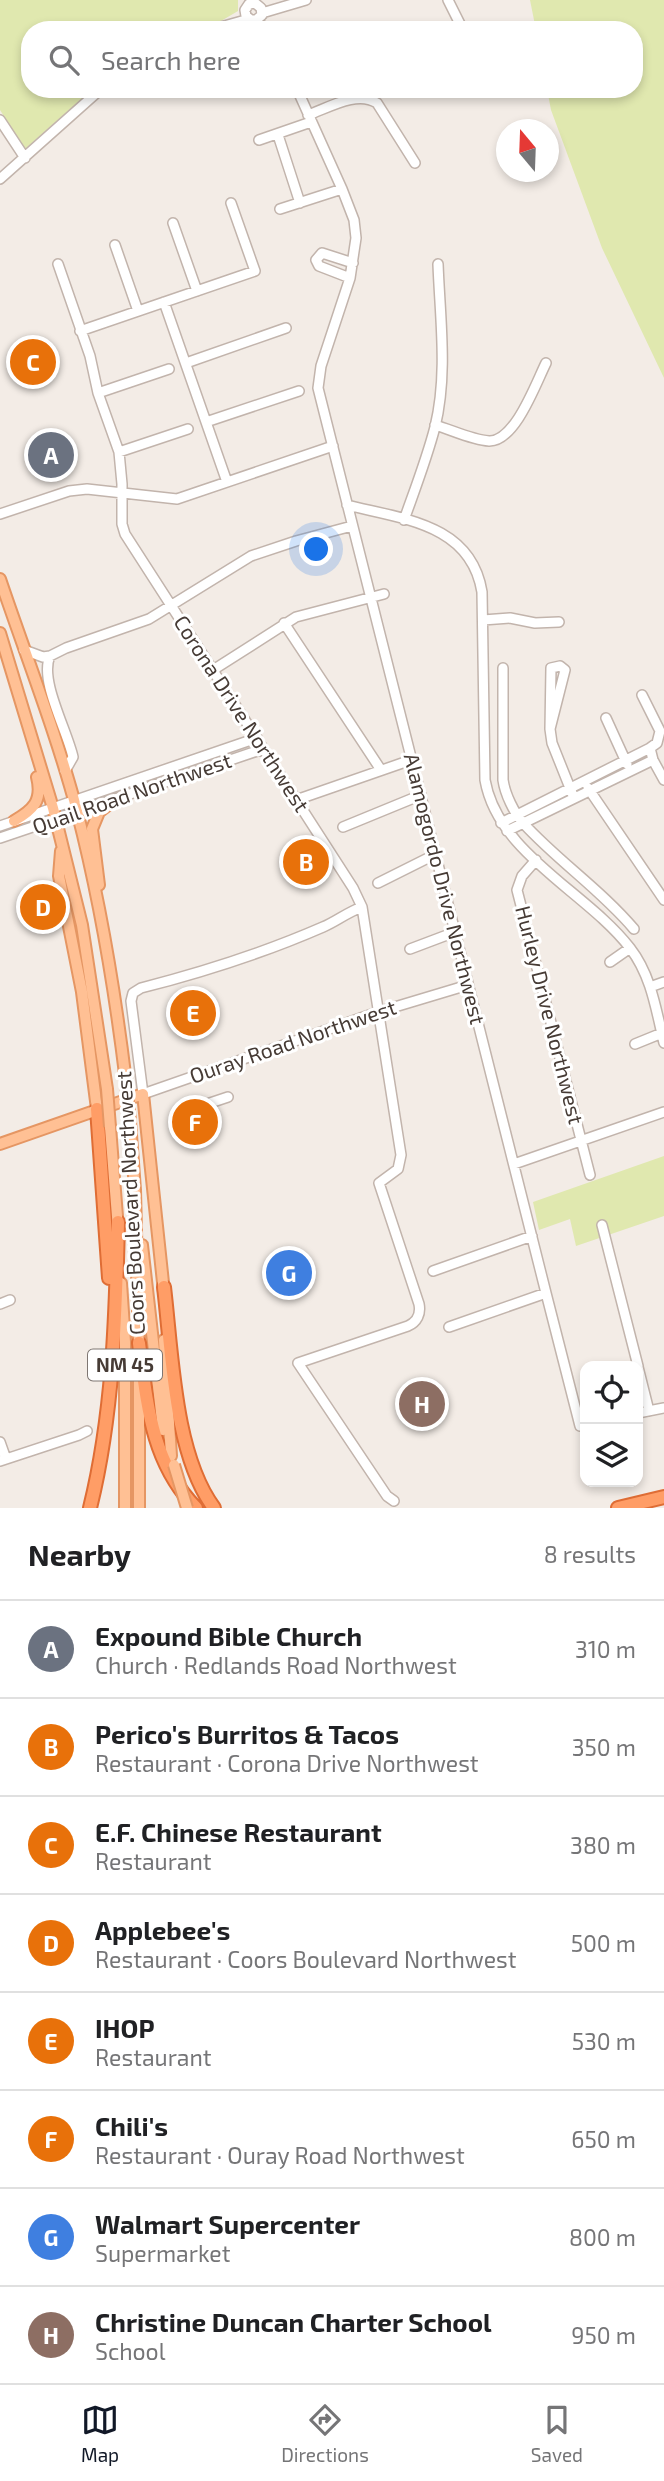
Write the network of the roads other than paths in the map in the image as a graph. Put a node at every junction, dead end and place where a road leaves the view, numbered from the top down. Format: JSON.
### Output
{"nodes":[{"id":1,"x":306,"y":0,"type":"edge"},
{"id":2,"x":449,"y":0,"type":"edge"},
{"id":3,"x":254,"y":8,"type":"edge"},
{"id":4,"x":232,"y":21,"type":"edge"},
{"id":5,"x":459,"y":21,"type":"edge"},
{"id":6,"x":91,"y":98,"type":"edge"},
{"id":7,"x":301,"y":98,"type":"edge"},
{"id":8,"x":310,"y":119,"type":"junction"},
{"id":9,"x":0,"y":120,"type":"edge"},
{"id":10,"x":278,"y":135,"type":"junction"},
{"id":11,"x":258,"y":140,"type":"dead end"},
{"id":12,"x":24,"y":158,"type":"junction"},
{"id":13,"x":415,"y":163,"type":"dead end"},
{"id":14,"x":0,"y":179,"type":"edge"},
{"id":15,"x":342,"y":189,"type":"junction"},
{"id":16,"x":231,"y":203,"type":"dead end"},
{"id":17,"x":300,"y":203,"type":"junction"},
{"id":18,"x":280,"y":209,"type":"dead end"},
{"id":19,"x":173,"y":223,"type":"dead end"},
{"id":20,"x":115,"y":245,"type":"dead end"},
{"id":21,"x":354,"y":263,"type":"junction"},
{"id":22,"x":58,"y":264,"type":"dead end"},
{"id":23,"x":438,"y":264,"type":"dead end"},
{"id":24,"x":350,"y":278,"type":"junction"},
{"id":25,"x":197,"y":291,"type":"junction"},
{"id":26,"x":164,"y":302,"type":"junction"},
{"id":27,"x":138,"y":311,"type":"junction"},
{"id":28,"x":286,"y":328,"type":"dead end"},
{"id":29,"x":80,"y":331,"type":"junction"},
{"id":30,"x":186,"y":363,"type":"junction"},
{"id":31,"x":546,"y":363,"type":"dead end"},
{"id":32,"x":169,"y":369,"type":"dead end"},
{"id":33,"x":299,"y":391,"type":"dead end"},
{"id":34,"x":98,"y":393,"type":"junction"},
{"id":35,"x":206,"y":422,"type":"junction"},
{"id":36,"x":435,"y":425,"type":"junction"},
{"id":37,"x":188,"y":429,"type":"dead end"},
{"id":38,"x":333,"y":446,"type":"junction"},
{"id":39,"x":119,"y":452,"type":"junction"},
{"id":40,"x":227,"y":482,"type":"junction"},
{"id":41,"x":122,"y":493,"type":"junction"},
{"id":42,"x":347,"y":505,"type":"junction"},
{"id":43,"x":0,"y":514,"type":"edge"},
{"id":44,"x":404,"y":520,"type":"junction"},
{"id":45,"x":352,"y":527,"type":"junction"},
{"id":46,"x":0,"y":579,"type":"edge"},
{"id":47,"x":384,"y":594,"type":"dead end"},
{"id":48,"x":370,"y":598,"type":"junction"},
{"id":49,"x":171,"y":605,"type":"junction"},
{"id":50,"x":483,"y":620,"type":"junction"},
{"id":51,"x":559,"y":622,"type":"dead end"},
{"id":52,"x":284,"y":623,"type":"junction"},
{"id":53,"x":0,"y":633,"type":"edge"},
{"id":54,"x":24,"y":650,"type":"junction"},
{"id":55,"x":50,"y":656,"type":"junction"},
{"id":56,"x":503,"y":668,"type":"dead end"},
{"id":57,"x":213,"y":670,"type":"junction"},
{"id":58,"x":642,"y":695,"type":"dead end"},
{"id":59,"x":606,"y":718,"type":"dead end"},
{"id":60,"x":550,"y":729,"type":"junction"},
{"id":61,"x":28,"y":730,"type":"junction"},
{"id":62,"x":257,"y":738,"type":"junction"},
{"id":63,"x":650,"y":748,"type":"junction"},
{"id":64,"x":263,"y":749,"type":"junction"},
{"id":65,"x":241,"y":756,"type":"junction"},
{"id":66,"x":201,"y":758,"type":"junction"},
{"id":67,"x":411,"y":760,"type":"junction"},
{"id":68,"x":653,"y":760,"type":"junction"},
{"id":69,"x":626,"y":761,"type":"junction"},
{"id":70,"x":274,"y":765,"type":"junction"},
{"id":71,"x":205,"y":768,"type":"junction"},
{"id":72,"x":381,"y":770,"type":"junction"},
{"id":73,"x":65,"y":771,"type":"junction"},
{"id":74,"x":630,"y":771,"type":"junction"},
{"id":75,"x":664,"y":780,"type":"edge"},
{"id":76,"x":583,"y":782,"type":"junction"},
{"id":77,"x":570,"y":789,"type":"junction"},
{"id":78,"x":590,"y":790,"type":"junction"},
{"id":79,"x":421,"y":795,"type":"junction"},
{"id":80,"x":574,"y":798,"type":"junction"},
{"id":81,"x":296,"y":800,"type":"junction"},
{"id":82,"x":74,"y":801,"type":"junction"},
{"id":83,"x":112,"y":802,"type":"junction"},
{"id":84,"x":53,"y":808,"type":"junction"},
{"id":85,"x":78,"y":814,"type":"junction"},
{"id":86,"x":520,"y":819,"type":"junction"},
{"id":87,"x":56,"y":820,"type":"junction"},
{"id":88,"x":14,"y":821,"type":"junction"},
{"id":89,"x":0,"y":826,"type":"edge"},
{"id":90,"x":343,"y":827,"type":"dead end"},
{"id":91,"x":504,"y":827,"type":"junction"},
{"id":92,"x":0,"y":838,"type":"edge"},
{"id":93,"x":62,"y":842,"type":"junction"},
{"id":94,"x":436,"y":854,"type":"junction"},
{"id":95,"x":536,"y":860,"type":"junction"},
{"id":96,"x":378,"y":883,"type":"dead end"},
{"id":97,"x":664,"y":900,"type":"edge"},
{"id":98,"x":362,"y":907,"type":"junction"},
{"id":99,"x":100,"y":915,"type":"junction"},
{"id":100,"x":634,"y":929,"type":"dead end"},
{"id":101,"x":455,"y":932,"type":"junction"},
{"id":102,"x":630,"y":948,"type":"junction"},
{"id":103,"x":410,"y":949,"type":"dead end"},
{"id":104,"x":610,"y":962,"type":"dead end"},
{"id":105,"x":664,"y":982,"type":"edge"},
{"id":106,"x":468,"y":985,"type":"junction"},
{"id":107,"x":650,"y":987,"type":"junction"},
{"id":108,"x":378,"y":1012,"type":"junction"},
{"id":109,"x":663,"y":1038,"type":"edge"},
{"id":110,"x":635,"y":1044,"type":"dead end"},
{"id":111,"x":143,"y":1094,"type":"junction"},
{"id":112,"x":228,"y":1097,"type":"dead end"},
{"id":113,"x":210,"y":1103,"type":"dead end"},
{"id":114,"x":97,"y":1109,"type":"junction"},
{"id":115,"x":664,"y":1112,"type":"edge"},
{"id":116,"x":581,"y":1141,"type":"junction"},
{"id":117,"x":0,"y":1143,"type":"edge"},
{"id":118,"x":513,"y":1164,"type":"junction"},
{"id":119,"x":590,"y":1175,"type":"dead end"},
{"id":120,"x":135,"y":1190,"type":"junction"},
{"id":121,"x":118,"y":1222,"type":"junction"},
{"id":122,"x":602,"y":1225,"type":"dead end"},
{"id":123,"x":532,"y":1237,"type":"junction"},
{"id":124,"x":433,"y":1270,"type":"dead end"},
{"id":125,"x":164,"y":1287,"type":"junction"},
{"id":126,"x":546,"y":1293,"type":"junction"},
{"id":127,"x":10,"y":1300,"type":"dead end"},
{"id":128,"x":0,"y":1304,"type":"edge"},
{"id":129,"x":449,"y":1327,"type":"dead end"},
{"id":130,"x":139,"y":1343,"type":"junction"},
{"id":131,"x":113,"y":1344,"type":"junction"},
{"id":132,"x":636,"y":1361,"type":"edge"},
{"id":133,"x":643,"y":1387,"type":"edge"},
{"id":134,"x":664,"y":1408,"type":"edge"},
{"id":135,"x":649,"y":1411,"type":"junction"},
{"id":136,"x":643,"y":1412,"type":"edge"},
{"id":137,"x":582,"y":1424,"type":"edge"},
{"id":138,"x":87,"y":1431,"type":"dead end"},
{"id":139,"x":0,"y":1441,"type":"edge"},
{"id":140,"x":3,"y":1460,"type":"edge"},
{"id":141,"x":172,"y":1460,"type":"junction"},
{"id":142,"x":99,"y":1474,"type":"junction"},
{"id":143,"x":664,"y":1497,"type":"edge"},
{"id":144,"x":394,"y":1501,"type":"dead end"},
{"id":145,"x":90,"y":1508,"type":"edge"},
{"id":146,"x":99,"y":1508,"type":"edge"},
{"id":147,"x":125,"y":1508,"type":"edge"},
{"id":148,"x":139,"y":1508,"type":"edge"},
{"id":149,"x":187,"y":1508,"type":"edge"},
{"id":150,"x":195,"y":1508,"type":"edge"},
{"id":151,"x":214,"y":1508,"type":"edge"},
{"id":152,"x":618,"y":1508,"type":"edge"}],
"edges":[{"from":1,"to":3,"type":"street"},
{"from":2,"to":5,"type":"street"},
{"from":3,"to":4,"type":"street"},
{"from":6,"to":12,"type":"street"},
{"from":7,"to":8,"type":"street","name":"Alamogordo Drive Northwest"},
{"from":8,"to":10,"type":"street"},
{"from":8,"to":13,"type":"street"},
{"from":8,"to":15,"type":"street","name":"Alamogordo Drive Northwest"},
{"from":9,"to":12,"type":"street"},
{"from":10,"to":11,"type":"street"},
{"from":10,"to":17,"type":"street"},
{"from":12,"to":14,"type":"street"},
{"from":15,"to":17,"type":"street"},
{"from":15,"to":21,"type":"street","name":"Alamogordo Drive Northwest"},
{"from":16,"to":25,"type":"street"},
{"from":17,"to":18,"type":"street"},
{"from":19,"to":25,"type":"street"},
{"from":20,"to":27,"type":"street"},
{"from":21,"to":24,"type":"street","name":"Alamogordo Drive Northwest"},
{"from":21,"to":24,"type":"street"},
{"from":22,"to":29,"type":"street","name":"Corona Drive Northwest"},
{"from":23,"to":36,"type":"street"},
{"from":24,"to":38,"type":"street","name":"Alamogordo Drive Northwest"},
{"from":25,"to":26,"type":"street"},
{"from":26,"to":27,"type":"street"},
{"from":26,"to":30,"type":"street"},
{"from":27,"to":29,"type":"street"},
{"from":28,"to":30,"type":"street"},
{"from":29,"to":34,"type":"street","name":"Corona Drive Northwest"},
{"from":30,"to":35,"type":"street"},
{"from":31,"to":36,"type":"street"},
{"from":32,"to":34,"type":"street"},
{"from":33,"to":35,"type":"street"},
{"from":34,"to":39,"type":"street","name":"Corona Drive Northwest"},
{"from":35,"to":40,"type":"street"},
{"from":36,"to":44,"type":"street"},
{"from":37,"to":39,"type":"street"},
{"from":38,"to":40,"type":"street"},
{"from":38,"to":42,"type":"street","name":"Alamogordo Drive Northwest"},
{"from":39,"to":41,"type":"street","name":"Corona Drive Northwest"},
{"from":40,"to":41,"type":"street"},
{"from":41,"to":43,"type":"street"},
{"from":41,"to":49,"type":"street","name":"Corona Drive Northwest"},
{"from":42,"to":44,"type":"street"},
{"from":42,"to":45,"type":"street","name":"Alamogordo Drive Northwest"},
{"from":44,"to":50,"type":"street"},
{"from":45,"to":48,"type":"street","name":"Alamogordo Drive Northwest"},
{"from":45,"to":49,"type":"street"},
{"from":46,"to":54,"type":"main road","name":"Coors Boulevard Northwest","number":"NM 45"},
{"from":47,"to":48,"type":"street"},
{"from":48,"to":52,"type":"street"},
{"from":48,"to":67,"type":"street","name":"Alamogordo Drive Northwest"},
{"from":49,"to":55,"type":"street"},
{"from":49,"to":57,"type":"street","name":"Corona Drive Northwest"},
{"from":50,"to":51,"type":"street"},
{"from":50,"to":91,"type":"street"},
{"from":52,"to":57,"type":"street"},
{"from":52,"to":72,"type":"street"},
{"from":53,"to":61,"type":"main road","name":"Coors Boulevard Northwest","number":"NM 45"},
{"from":54,"to":55,"type":"street"},
{"from":54,"to":73,"type":"main road","name":"Coors Boulevard Northwest","number":"NM 45"},
{"from":55,"to":73,"type":"street"},
{"from":56,"to":86,"type":"street"},
{"from":57,"to":62,"type":"street","name":"Corona Drive Northwest"},
{"from":58,"to":63,"type":"street"},
{"from":59,"to":69,"type":"street"},
{"from":60,"to":60,"type":"street"},
{"from":60,"to":77,"type":"street"},
{"from":61,"to":84,"type":"main road","name":"Coors Boulevard Northwest","number":"NM 45"},
{"from":61,"to":88,"type":"main road"},
{"from":62,"to":64,"type":"street","name":"Corona Drive Northwest"},
{"from":62,"to":66,"type":"street","name":"Quail Road Northwest"},
{"from":63,"to":68,"type":"street"},
{"from":63,"to":69,"type":"street"},
{"from":64,"to":65,"type":"street","name":"Quail Road Northwest"},
{"from":64,"to":70,"type":"street","name":"Corona Drive Northwest"},
{"from":65,"to":70,"type":"street"},
{"from":65,"to":71,"type":"street","name":"Quail Road Northwest"},
{"from":66,"to":71,"type":"street"},
{"from":66,"to":82,"type":"street","name":"Quail Road Northwest"},
{"from":67,"to":72,"type":"street"},
{"from":67,"to":79,"type":"street","name":"Alamogordo Drive Northwest"},
{"from":68,"to":74,"type":"street"},
{"from":68,"to":75,"type":"street"},
{"from":69,"to":74,"type":"street"},
{"from":69,"to":76,"type":"street"},
{"from":70,"to":81,"type":"street","name":"Corona Drive Northwest"},
{"from":71,"to":83,"type":"street","name":"Quail Road Northwest"},
{"from":72,"to":81,"type":"street"},
{"from":73,"to":82,"type":"main road","name":"Coors Boulevard Northwest","number":"NM 45"},
{"from":74,"to":78,"type":"street"},
{"from":76,"to":77,"type":"street"},
{"from":76,"to":78,"type":"street"},
{"from":77,"to":80,"type":"street"},
{"from":77,"to":86,"type":"street"},
{"from":78,"to":80,"type":"street"},
{"from":78,"to":97,"type":"street"},
{"from":79,"to":90,"type":"street"},
{"from":79,"to":94,"type":"street","name":"Alamogordo Drive Northwest"},
{"from":80,"to":86,"type":"street"},
{"from":81,"to":98,"type":"street","name":"Corona Drive Northwest"},
{"from":82,"to":84,"type":"street","name":"Quail Road Northwest"},
{"from":82,"to":85,"type":"main road","name":"Coors Boulevard Northwest","number":"NM 45"},
{"from":83,"to":85,"type":"street","name":"Quail Road Northwest"},
{"from":83,"to":99,"type":"main road"},
{"from":84,"to":87,"type":"main road","name":"Coors Boulevard Northwest","number":"NM 45"},
{"from":84,"to":88,"type":"street","name":"Quail Road Northwest"},
{"from":85,"to":87,"type":"street","name":"Quail Road Northwest"},
{"from":85,"to":99,"type":"main road","name":"Coors Boulevard Northwest","number":"NM 45"},
{"from":86,"to":91,"type":"street"},
{"from":86,"to":100,"type":"street"},
{"from":87,"to":92,"type":"street","name":"Quail Road Northwest"},
{"from":87,"to":93,"type":"main road","name":"Coors Boulevard Northwest","number":"NM 45"},
{"from":88,"to":89,"type":"street","name":"Quail Road Northwest"},
{"from":91,"to":95,"type":"street"},
{"from":93,"to":114,"type":"main road"},
{"from":93,"to":121,"type":"main road","name":"Coors Boulevard Northwest","number":"NM 45","bridge":true},
{"from":94,"to":96,"type":"street"},
{"from":94,"to":101,"type":"street","name":"Alamogordo Drive Northwest"},
{"from":95,"to":102,"type":"street"},
{"from":95,"to":116,"type":"street","name":"Hurley Drive Northwest"},
{"from":98,"to":108,"type":"street","name":"Corona Drive Northwest"},
{"from":98,"to":111,"type":"street"},
{"from":99,"to":120,"type":"main road","name":"Coors Boulevard Northwest","number":"NM 45","bridge":true},
{"from":101,"to":103,"type":"street"},
{"from":101,"to":106,"type":"street","name":"Alamogordo Drive Northwest"},
{"from":102,"to":104,"type":"street"},
{"from":102,"to":107,"type":"street"},
{"from":105,"to":107,"type":"street"},
{"from":106,"to":108,"type":"street","name":"Ouray Road Northwest"},
{"from":106,"to":118,"type":"street","name":"Alamogordo Drive Northwest"},
{"from":107,"to":109,"type":"street"},
{"from":108,"to":111,"type":"street","name":"Ouray Road Northwest"},
{"from":108,"to":144,"type":"street","name":"Corona Drive Northwest"},
{"from":109,"to":110,"type":"street"},
{"from":111,"to":114,"type":"main road","name":"Ouray Road Northwest"},
{"from":111,"to":125,"type":"main road"},
{"from":112,"to":113,"type":"street"},
{"from":114,"to":117,"type":"main road","name":"Ouray Road Northwest"},
{"from":114,"to":131,"type":"highway"},
{"from":115,"to":116,"type":"street"},
{"from":116,"to":118,"type":"street"},
{"from":116,"to":119,"type":"street","name":"Hurley Drive Northwest"},
{"from":118,"to":123,"type":"street","name":"Alamogordo Drive Northwest"},
{"from":120,"to":130,"type":"main road","name":"Coors Boulevard Northwest","number":"NM 45"},
{"from":120,"to":141,"type":"main road"},
{"from":121,"to":131,"type":"highway"},
{"from":121,"to":147,"type":"main road","name":"Coors Boulevard Northwest","number":"NM 45"},
{"from":122,"to":132,"type":"street"},
{"from":123,"to":124,"type":"street"},
{"from":123,"to":126,"type":"street","name":"Alamogordo Drive Northwest"},
{"from":125,"to":141,"type":"main road"},
{"from":125,"to":151,"type":"highway"},
{"from":126,"to":129,"type":"street"},
{"from":126,"to":137,"type":"street","name":"Alamogordo Drive Northwest"},
{"from":127,"to":128,"type":"street"},
{"from":130,"to":148,"type":"main road","name":"Coors Boulevard Northwest","number":"NM 45"},
{"from":130,"to":150,"type":"highway"},
{"from":131,"to":142,"type":"highway"},
{"from":133,"to":135,"type":"street"},
{"from":134,"to":135,"type":"street"},
{"from":135,"to":136,"type":"street"},
{"from":138,"to":140,"type":"street"},
{"from":139,"to":140,"type":"street"},
{"from":141,"to":149,"type":"main road","bridge":true},
{"from":142,"to":145,"type":"highway"},
{"from":142,"to":146,"type":"highway"},
{"from":143,"to":152,"type":"highway"}]}
